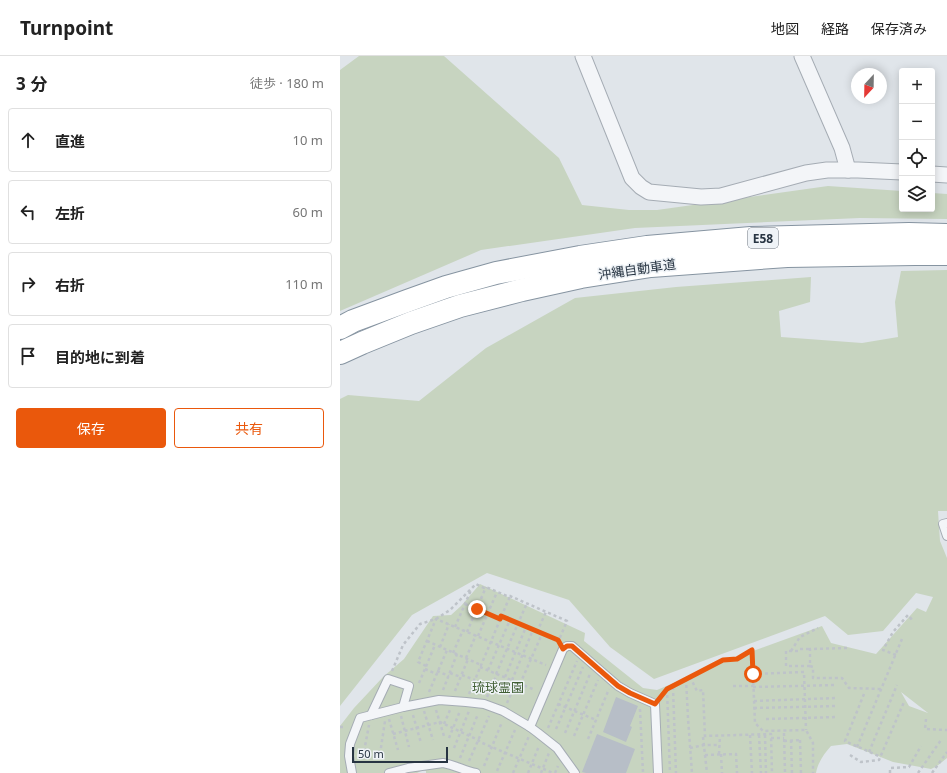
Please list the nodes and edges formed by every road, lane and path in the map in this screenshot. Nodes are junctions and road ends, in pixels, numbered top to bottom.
1 (583, 56) edge
2 (802, 56) edge
3 (848, 170) junction
4 (899, 172) edge
5 (935, 174) edge
6 (947, 175) edge
7 (947, 235) edge
8 (947, 254) edge
9 (580, 267) junction
10 (340, 328) edge
11 (340, 353) edge
12 (947, 523) edge
13 (947, 536) edge
14 (486, 587) junction
15 (472, 589) junction
16 (497, 592) junction
17 (510, 596) junction
18 (527, 603) junction
19 (465, 604) junction
20 (477, 609) junction
21 (546, 612) junction
22 (488, 614) junction
23 (501, 618) junction
24 (436, 619) junction
25 (510, 620) junction
26 (913, 621) dead end
27 (449, 624) junction
28 (455, 627) junction
29 (526, 627) junction
30 (818, 628) dead end
31 (463, 630) junction
32 (533, 630) junction
33 (467, 632) junction
34 (537, 632) junction
35 (542, 634) junction
36 (477, 636) junction
37 (902, 639) dead end
38 (558, 640) junction
39 (427, 641) junction
40 (491, 642) junction
41 (435, 645) junction
42 (440, 647) junction
43 (847, 648) dead end
44 (563, 649) junction
45 (810, 649) junction
46 (446, 650) junction
47 (791, 651) junction
48 (454, 653) junction
49 (457, 654) junction
50 (583, 656) junction
51 (896, 656) junction
52 (467, 659) junction
53 (594, 665) junction
54 (481, 666) junction
55 (810, 666) junction
56 (426, 667) junction
57 (555, 669) junction
58 (488, 670) junction
59 (602, 672) junction
60 (437, 673) junction
61 (449, 674) junction
62 (497, 674) junction
63 (753, 674) junction
64 (461, 676) junction
65 (505, 677) junction
66 (690, 677) junction
67 (388, 679) junction
68 (686, 679) junction
69 (475, 680) junction
70 (512, 680) junction
71 (612, 681) junction
72 (516, 682) junction
73 (520, 684) junction
74 (836, 685) dead end
75 (898, 685) dead end
76 (733, 686) dead end
77 (753, 686) junction
78 (804, 686) junction
79 (673, 687) dead end
80 (667, 689) junction
81 (881, 689) junction
82 (544, 694) junction
83 (864, 694) dead end
84 (837, 698) dead end
85 (436, 700) junction
86 (805, 700) junction
87 (754, 701) junction
88 (466, 702) junction
89 (904, 702) dead end
90 (423, 703) junction
91 (451, 704) junction
92 (484, 704) junction
93 (558, 704) junction
94 (655, 704) junction
95 (837, 706) dead end
96 (405, 707) junction
97 (805, 707) junction
98 (754, 708) junction
99 (461, 709) dead end
100 (640, 709) dead end
101 (387, 711) junction
102 (470, 711) dead end
103 (478, 714) dead end
104 (371, 715) junction
105 (489, 715) dead end
106 (503, 716) junction
107 (837, 717) dead end
108 (805, 718) junction
109 (766, 719) dead end
110 (926, 719) dead end
111 (596, 720) junction
112 (440, 722) junction
113 (444, 724) junction
114 (428, 725) junction
115 (516, 727) dead end
116 (417, 728) junction
117 (453, 728) junction
118 (547, 729) dead end
119 (556, 729) dead end
120 (806, 730) junction
121 (947, 730) edge
122 (405, 731) junction
123 (529, 731) junction
124 (461, 732) junction
125 (565, 733) dead end
126 (784, 733) dead end
127 (393, 734) junction
128 (765, 734) junction
129 (469, 735) junction
130 (750, 735) junction
131 (759, 735) junction
132 (444, 736) dead end
133 (574, 736) dead end
134 (720, 736) junction
135 (703, 737) dead end
136 (448, 738) dead end
137 (772, 738) junction
138 (588, 739) dead end
139 (784, 739) junction
140 (433, 740) dead end
141 (478, 740) junction
142 (791, 740) junction
143 (941, 740) dead end
144 (421, 743) dead end
145 (540, 744) dead end
146 (553, 745) junction
147 (704, 745) junction
148 (719, 745) junction
149 (921, 746) dead end
150 (410, 747) dead end
151 (492, 747) junction
152 (857, 747) junction
153 (454, 748) dead end
154 (690, 748) junction
155 (398, 750) dead end
156 (869, 752) junction
157 (947, 752) edge
158 (505, 753) junction
159 (380, 754) dead end
160 (720, 754) junction
161 (705, 755) junction
162 (850, 755) dead end
163 (881, 756) junction
164 (363, 757) dead end
165 (460, 758) dead end
166 (519, 759) junction
167 (468, 763) dead end
168 (532, 764) junction
169 (484, 766) dead end
170 (543, 769) junction
171 (497, 771) dead end
172 (352, 773) edge
173 (389, 773) edge
174 (476, 773) edge
175 (513, 773) edge
176 (528, 773) edge
177 (541, 773) edge
178 (553, 773) edge
179 (575, 773) edge
180 (643, 773) edge
181 (658, 773) edge
182 (670, 773) edge
183 (676, 773) edge
184 (692, 773) edge
185 (707, 773) edge
186 (722, 773) edge
187 (737, 773) edge
188 (752, 773) edge
189 (761, 773) edge
190 (766, 773) edge
191 (772, 773) edge
192 (785, 773) edge
193 (792, 773) edge
194 (801, 773) edge
195 (813, 773) edge
196 (890, 773) edge
197 (918, 773) edge
198 (932, 773) edge

1 - 3 street
2 - 3 street
3 - 4 street
5 - 6 street
7 - 9 highway, 沖縄自動車道 / E58
8 - 9 highway, 沖縄自動車道 / E58
9 - 10 highway, 沖縄自動車道 / E58
9 - 11 highway, 沖縄自動車道 / E58
12 - 13 lane
14 - 15 path
14 - 16 path
14 - 20 path
15 - 19 path
15 - 24 path
16 - 17 path
16 - 22 path
17 - 18 path
17 - 23 path
18 - 21 path
18 - 62 path
19 - 20 path
19 - 28 path
20 - 22 path
20 - 33 path
21 - 34 path
21 - 38 path
22 - 23 path
22 - 36 path
23 - 25 path
23 - 40 path
24 - 27 path
24 - 39 path
24 - 67 path
25 - 29 path
25 - 58 path
26 - 51 path
27 - 28 path
27 - 42 path
28 - 31 path
29 - 32 path
29 - 65 path
30 - 47 path
31 - 33 path
31 - 48 path
32 - 34 path
32 - 70 path
33 - 36 path
34 - 35 path
35 - 38 path
35 - 73 path
36 - 40 path
36 - 52 path
37 - 51 path
38 - 44 path
39 - 41 path
39 - 56 path
40 - 54 path
40 - 57 path
41 - 42 path
41 - 56 path
42 - 46 path
43 - 45 path
44 - 50 lane
44 - 57 lane
45 - 47 path
45 - 55 path
46 - 48 path
46 - 60 path
47 - 55 path
48 - 49 path
49 - 52 path
49 - 61 path
50 - 53 lane
50 - 93 path
50 - 119 path
51 - 81 path
52 - 54 path
52 - 64 path
53 - 59 lane
53 - 125 path
54 - 58 path
54 - 69 path
55 - 81 path
56 - 60 path
56 - 96 path
57 - 82 lane
58 - 62 path
59 - 71 lane
59 - 133 path
60 - 61 path
60 - 90 path
61 - 64 path
61 - 85 path
62 - 65 path
62 - 92 path
63 - 66 path
63 - 77 path
63 - 78 path
64 - 69 path
64 - 91 path
65 - 70 path
66 - 68 path
66 - 134 path
67 - 96 lane
67 - 104 lane
68 - 80 path
68 - 154 path
69 - 88 path
70 - 72 path
71 - 94 lane
71 - 111 path
72 - 73 path
72 - 106 path
73 - 82 path
74 - 78 path
75 - 156 path
76 - 77 path
77 - 78 path
77 - 87 path
78 - 86 path
79 - 183 path
80 - 94 path
80 - 182 path
81 - 152 path
82 - 123 lane
83 - 152 path
84 - 86 path
85 - 90 lane
85 - 91 lane
85 - 112 path
86 - 87 path
86 - 97 path
87 - 98 path
88 - 91 lane
88 - 92 lane
89 - 163 path
90 - 96 lane
90 - 114 path
91 - 113 path
92 - 106 lane
93 - 111 path
93 - 118 path
94 - 181 lane
95 - 97 path
96 - 101 lane
96 - 116 path
96 - 122 path
97 - 98 path
97 - 108 path
98 - 120 path
99 - 117 path
100 - 180 path
101 - 104 lane
101 - 127 path
101 - 159 path
102 - 124 path
103 - 129 path
104 - 164 path
104 - 172 lane
105 - 141 path
106 - 123 lane
106 - 151 path
107 - 108 path
108 - 109 path
108 - 120 path
110 - 121 path
111 - 138 path
112 - 113 path
112 - 114 path
112 - 132 path
113 - 117 path
114 - 116 path
114 - 140 path
115 - 158 path
116 - 122 path
116 - 144 path
117 - 124 path
117 - 136 path
120 - 195 path
122 - 127 path
122 - 150 path
123 - 146 lane
123 - 166 path
124 - 129 path
124 - 153 path
126 - 139 path
127 - 155 path
128 - 131 path
128 - 137 path
128 - 190 path
129 - 141 path
129 - 165 path
130 - 131 path
130 - 134 path
130 - 188 path
131 - 189 path
134 - 148 path
135 - 147 path
137 - 139 path
137 - 191 path
139 - 142 path
139 - 192 path
141 - 151 path
141 - 167 path
142 - 193 path
142 - 194 path
143 - 197 path
145 - 168 path
146 - 170 path
146 - 179 lane
147 - 148 path
147 - 154 path
147 - 161 path
148 - 160 path
149 - 196 path
151 - 158 path
151 - 169 path
152 - 156 path
154 - 184 path
156 - 163 path
157 - 198 path
158 - 166 path
158 - 171 path
160 - 161 path
160 - 186 path
160 - 187 path
161 - 185 path
162 - 163 path
166 - 168 path
166 - 175 path
168 - 170 path
168 - 176 path
170 - 177 path
170 - 178 path
173 - 174 lane

